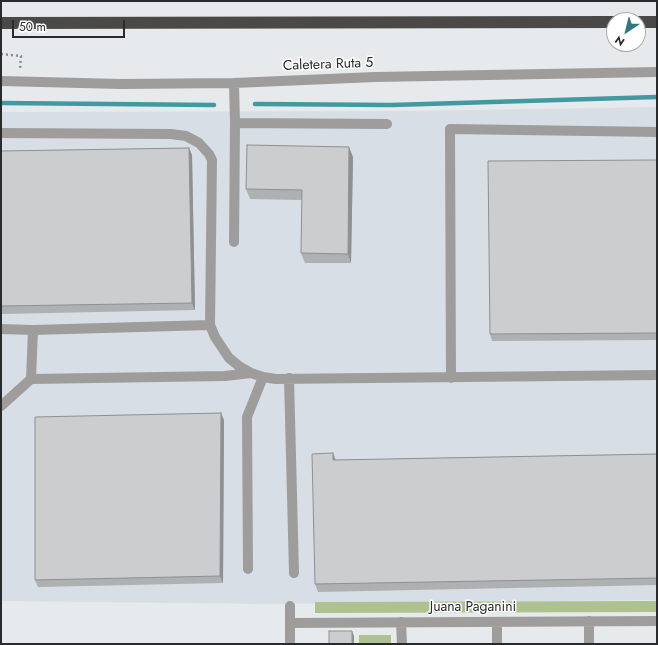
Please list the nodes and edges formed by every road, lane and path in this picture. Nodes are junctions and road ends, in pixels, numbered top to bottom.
1 (606, 22) edge
2 (646, 22) edge
3 (657, 22) edge
4 (1, 23) edge
5 (657, 72) edge
6 (1, 81) edge
7 (234, 83) junction
8 (235, 123) junction
9 (387, 124) dead end
10 (657, 132) edge
11 (1, 133) edge
12 (234, 242) dead end
13 (210, 325) junction
14 (1, 329) edge
15 (33, 330) junction
16 (251, 373) junction
17 (657, 375) edge
18 (263, 377) junction
19 (289, 378) junction
20 (451, 378) junction
21 (31, 379) junction
22 (1, 406) edge
23 (248, 569) dead end
24 (294, 573) dead end
25 (290, 606) dead end
26 (589, 621) junction
27 (657, 621) edge
28 (401, 622) junction
29 (497, 622) junction
30 (290, 623) junction
31 (290, 644) edge
32 (402, 644) edge
33 (497, 644) edge
34 (589, 644) edge

1 - 4 highway
2 - 3 highway
5 - 7 street, Caletera Ruta 5
6 - 7 street, Caletera Ruta 5
7 - 8 street
8 - 9 street
8 - 12 street
10 - 20 street
11 - 13 street
13 - 15 street
13 - 16 street
14 - 15 street
15 - 21 street
16 - 18 street
16 - 21 street
17 - 20 street
18 - 19 street
18 - 23 street
19 - 20 street
19 - 24 street
21 - 22 street
25 - 30 street
26 - 27 street, Juana Paganini
26 - 29 street, Juana Paganini
26 - 34 street
28 - 29 street, Juana Paganini
28 - 30 street, Juana Paganini
28 - 32 street
29 - 33 street
30 - 31 street

